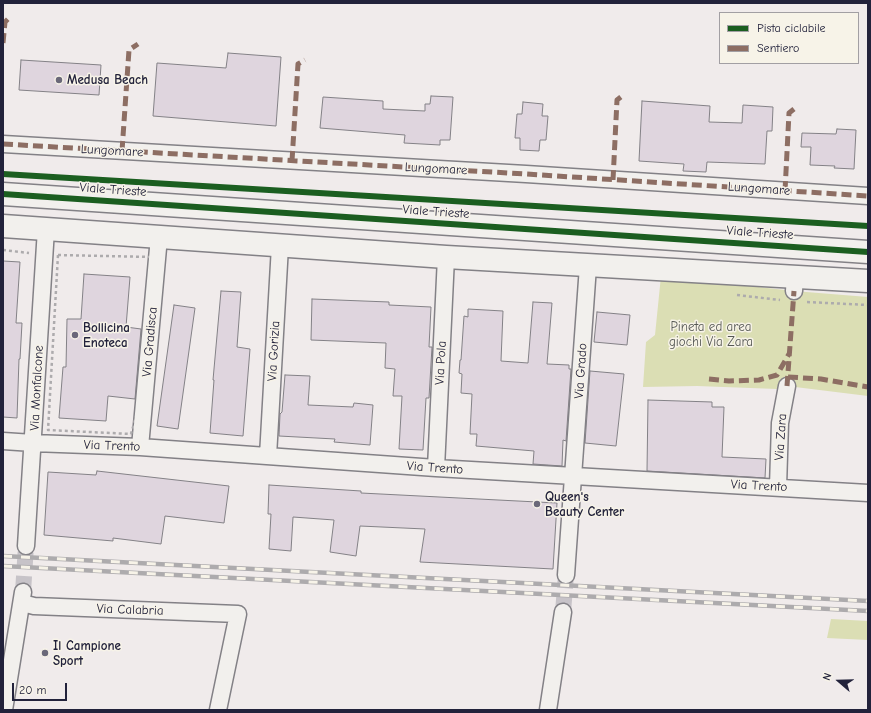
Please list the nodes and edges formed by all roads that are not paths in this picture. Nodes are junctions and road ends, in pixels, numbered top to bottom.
1 (3, 144) edge
2 (3, 194) edge
3 (868, 196) edge
4 (3, 226) edge
5 (46, 229) junction
6 (159, 237) junction
7 (280, 246) junction
8 (868, 252) edge
9 (446, 257) junction
10 (588, 266) junction
11 (868, 280) edge
12 (787, 386) dead end
13 (3, 441) edge
14 (33, 443) junction
15 (140, 447) junction
16 (268, 456) junction
17 (436, 468) junction
18 (573, 475) junction
19 (778, 488) junction
20 (868, 493) edge
21 (26, 546) tunnel mouth
22 (566, 575) tunnel mouth
23 (563, 612) tunnel mouth
24 (4, 710) edge
25 (218, 710) edge
26 (548, 710) edge

1 - 3 street, Lungomare
2 - 8 street, Viale Trieste
4 - 5 street
5 - 6 street
5 - 14 street, Via Monfalcone
6 - 7 street
6 - 15 street, Via Gradisca
7 - 9 street
7 - 16 street, Via Gorizia
9 - 10 street
9 - 17 street, Via Pola
10 - 11 street
10 - 18 street, Via Grado
12 - 19 street, Via Zara
13 - 14 street, Via Trento
14 - 15 street, Via Trento
14 - 21 street, Via Monfalcone
15 - 16 street, Via Trento
16 - 17 street, Via Trento
17 - 18 street, Via Trento
18 - 19 street, Via Trento
18 - 22 street, Via Grado
19 - 20 street, Via Trento
23 - 26 street
24 - 25 street, Via Calabria

